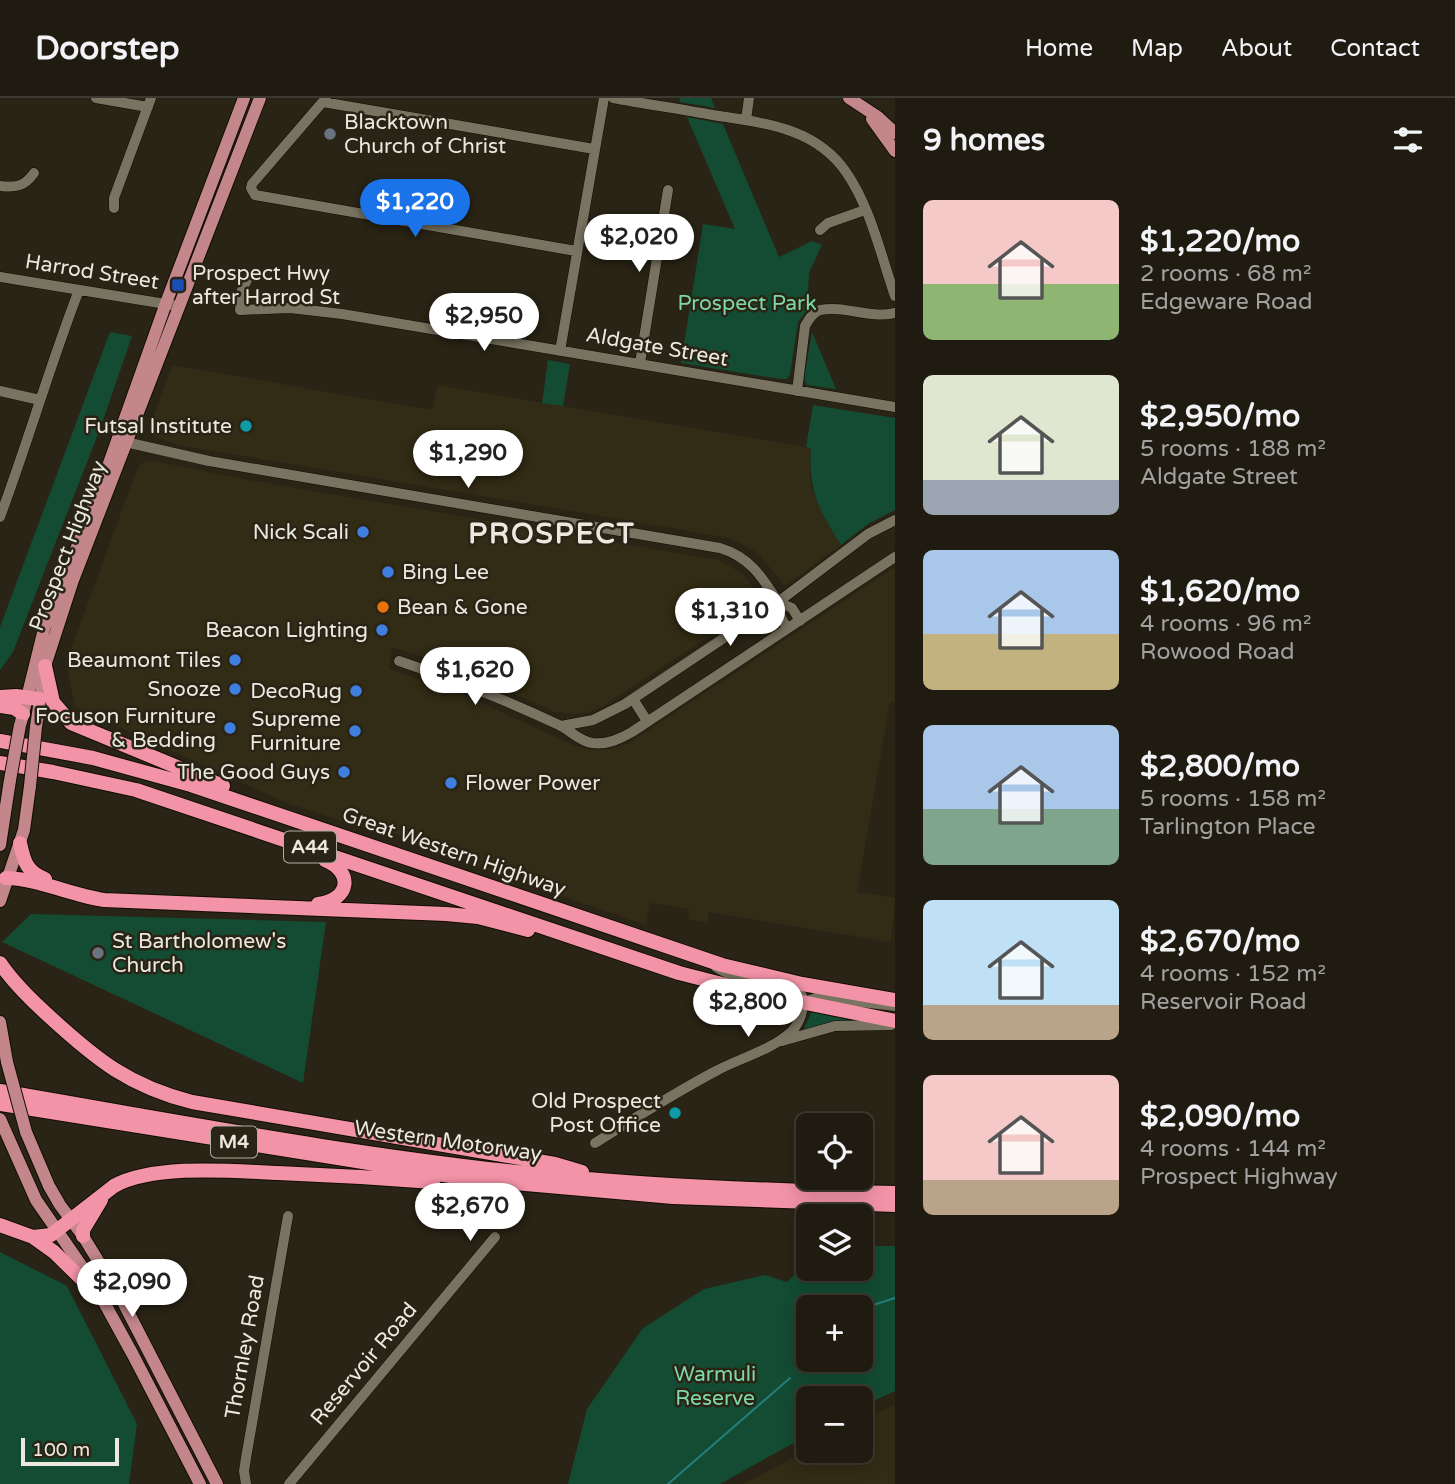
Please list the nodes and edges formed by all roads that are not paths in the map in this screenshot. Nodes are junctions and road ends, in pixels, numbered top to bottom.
1 (96, 98) edge
2 (244, 98) edge
3 (260, 98) edge
4 (604, 98) edge
5 (613, 98) edge
6 (749, 98) edge
7 (849, 98) edge
8 (324, 100) edge
9 (150, 102) edge
10 (869, 112) junction
11 (746, 120) junction
12 (895, 133) edge
13 (594, 149) junction
14 (895, 151) edge
15 (34, 173) dead end
16 (0, 186) edge
17 (668, 190) dead end
18 (114, 208) dead end
19 (865, 210) junction
20 (820, 230) dead end
21 (576, 251) junction
22 (249, 276) dead end
23 (0, 277) edge
24 (79, 289) junction
25 (895, 296) edge
26 (172, 305) junction
27 (895, 313) edge
28 (560, 351) junction
29 (640, 363) junction
30 (0, 391) edge
31 (797, 391) junction
32 (40, 400) junction
33 (895, 407) edge
34 (122, 441) junction
35 (0, 517) edge
36 (895, 520) edge
37 (895, 557) edge
38 (778, 602) junction
39 (800, 621) junction
40 (787, 629) junction
41 (399, 661) dead end
42 (45, 666) junction
43 (0, 697) edge
44 (33, 698) junction
45 (633, 699) junction
46 (0, 706) edge
47 (22, 720) junction
48 (647, 721) junction
49 (561, 726) junction
50 (0, 741) edge
51 (0, 763) edge
52 (257, 830) junction
53 (331, 832) junction
54 (20, 843) junction
55 (0, 845) edge
56 (374, 848) junction
57 (373, 869) junction
58 (6, 878) junction
59 (0, 901) edge
60 (615, 951) junction
61 (704, 960) junction
62 (0, 963) edge
63 (0, 982) edge
64 (19, 988) junction
65 (895, 1000) edge
66 (803, 1002) junction
67 (895, 1006) edge
68 (0, 1022) edge
69 (895, 1023) edge
70 (775, 1043) junction
71 (0, 1091) edge
72 (0, 1104) edge
73 (1, 1121) edge
74 (595, 1143) dead end
75 (469, 1179) junction
76 (619, 1182) junction
77 (105, 1193) junction
78 (895, 1193) edge
79 (895, 1205) edge
80 (288, 1216) dead end
81 (71, 1219) junction
82 (0, 1225) edge
83 (57, 1232) junction
84 (83, 1236) junction
85 (33, 1237) junction
86 (495, 1237) dead end
87 (102, 1299) junction
88 (200, 1484) edge
89 (217, 1484) edge
90 (246, 1484) edge
91 (289, 1484) edge

1 - 9 street
2 - 26 main road, Prospect Highway
3 - 26 main road, Prospect Highway
4 - 13 street
5 - 11 street
6 - 11 street
7 - 10 main road
8 - 13 street
8 - 21 street
9 - 18 street
10 - 12 main road
10 - 14 main road
11 - 19 street
13 - 21 street
15 - 16 street
17 - 29 street
19 - 20 street
19 - 25 street
21 - 28 street
22 - 28 street, Aldgate Street
23 - 24 street, Harrod Street
24 - 26 street, Harrod Street
24 - 32 street
26 - 34 main road, Prospect Highway
27 - 31 street
28 - 29 street, Aldgate Street
29 - 31 street, Aldgate Street
30 - 32 street
31 - 33 street, Aldgate Street
32 - 35 street
34 - 38 street
34 - 42 main road, Prospect Highway
34 - 44 main road, Prospect Highway
36 - 38 street
37 - 39 street
38 - 39 street
38 - 40 street
38 - 45 street
39 - 40 street
40 - 48 street
41 - 49 street
42 - 44 main road, Prospect Highway
42 - 53 highway
43 - 44 highway
44 - 47 main road, Prospect Highway
44 - 54 main road, Prospect Highway, bridge
45 - 48 street
45 - 49 street
46 - 47 highway
47 - 55 main road, Prospect Highway, bridge
48 - 49 street
50 - 53 highway, Great Western Highway / A44
51 - 52 highway, Great Western Highway / A44
52 - 54 highway
52 - 57 highway, Great Western Highway / A44
53 - 56 highway, Great Western Highway / A44
54 - 58 main road, Prospect Highway
56 - 57 highway
56 - 61 highway, Great Western Highway / A44
57 - 60 highway, Great Western Highway / A44
58 - 59 main road, Prospect Highway
58 - 60 highway
60 - 66 highway, Great Western Highway / A44
61 - 65 highway, Great Western Highway / A44
61 - 66 street
62 - 64 highway
63 - 64 highway
64 - 76 highway
66 - 67 street
66 - 69 highway, Great Western Highway / A44
66 - 70 street
68 - 81 main road, bridge
69 - 70 street
70 - 74 street
71 - 76 highway, Western Motorway / M4
72 - 75 highway, Western Motorway / M4
73 - 83 main road
75 - 77 highway
75 - 79 highway, Western Motorway / M4
76 - 78 highway, Western Motorway / M4
77 - 81 highway
77 - 84 highway
80 - 90 street, Thornley Road
81 - 83 highway
81 - 84 main road
82 - 85 highway
83 - 85 highway
83 - 87 main road
84 - 89 main road
85 - 87 highway
86 - 91 street, Reservoir Road
87 - 88 main road

